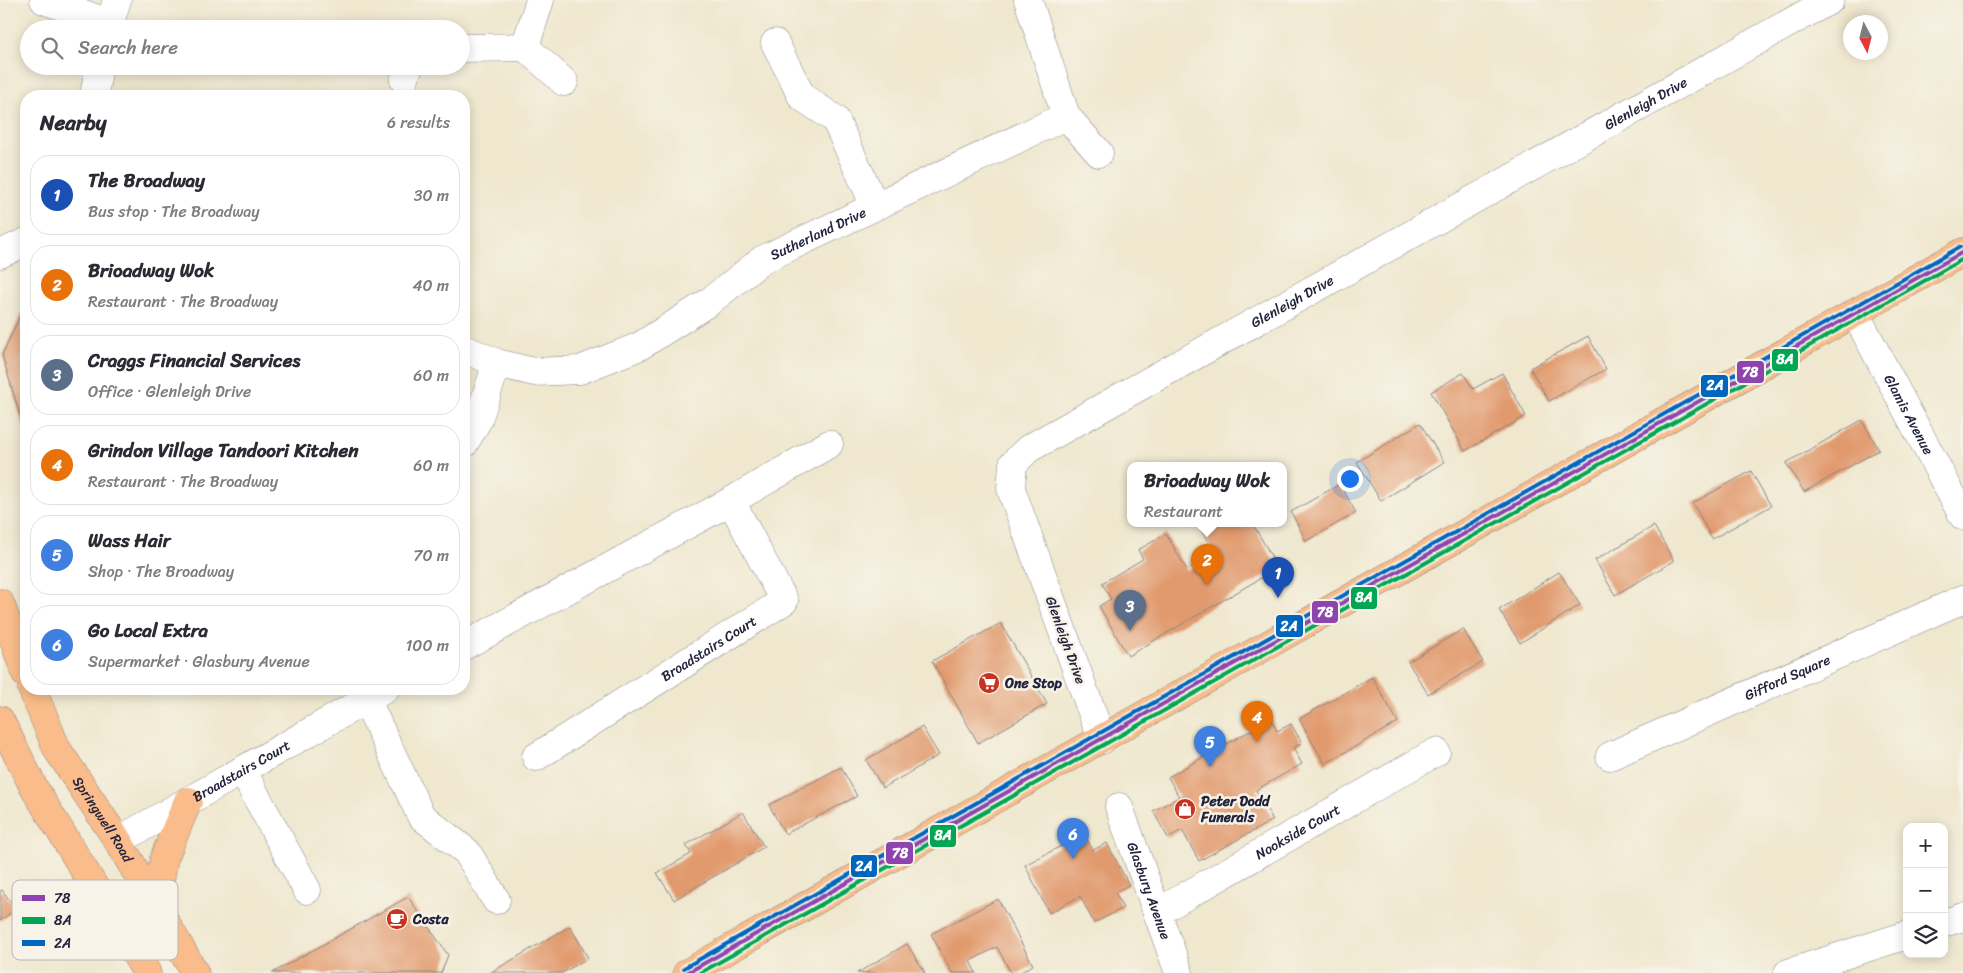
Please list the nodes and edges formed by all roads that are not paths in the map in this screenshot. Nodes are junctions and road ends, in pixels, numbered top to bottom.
1 (44, 0) edge
2 (540, 0) edge
3 (1028, 0) edge
4 (1830, 0) edge
5 (111, 17) edge
6 (775, 43) dead end
7 (525, 47) junction
8 (470, 48) edge
9 (98, 75) edge
10 (564, 82) dead end
11 (95, 90) edge
12 (1066, 116) junction
13 (1099, 154) dead end
14 (875, 206) junction
15 (20, 245) edge
16 (1963, 252) edge
17 (0, 254) edge
18 (1855, 313) junction
19 (470, 351) edge
20 (498, 363) junction
21 (470, 434) edge
22 (830, 444) dead end
23 (731, 501) junction
24 (1963, 516) edge
25 (1963, 599) edge
26 (0, 603) edge
27 (470, 643) edge
28 (20, 658) edge
29 (35, 695) edge
30 (374, 695) edge
31 (376, 695) edge
32 (0, 720) edge
33 (1102, 740) junction
34 (1436, 752) dead end
35 (1610, 756) dead end
36 (536, 757) dead end
37 (242, 770) junction
38 (188, 801) junction
39 (1119, 807) dead end
40 (118, 841) junction
41 (90, 880) edge
42 (142, 880) edge
43 (160, 880) edge
44 (307, 890) dead end
45 (496, 900) dead end
46 (1158, 912) junction
47 (1963, 917) edge
48 (1948, 922) edge
49 (1903, 937) edge
50 (178, 943) edge
51 (138, 960) edge
52 (1821, 968) edge
53 (146, 973) edge
54 (195, 973) edge
55 (687, 973) edge
56 (1179, 973) edge
57 (1788, 973) edge

1 - 5 street
2 - 7 street
3 - 12 street
4 - 33 street, Glenleigh Drive
6 - 14 street
7 - 8 street
7 - 10 street
9 - 11 street
12 - 13 street
12 - 14 street, Sutherland Drive
14 - 20 street, Sutherland Drive
15 - 17 street
16 - 18 main road
18 - 24 street, Glamis Avenue
18 - 33 main road
19 - 20 street, Sutherland Drive
20 - 21 street
22 - 23 street
23 - 27 street
23 - 36 street, Broadstairs Court
25 - 35 street, Gifford Square
26 - 28 main road
29 - 40 main road, Springwell Road
30 - 37 street, Broadstairs Court
31 - 45 street, Broadstairs Court
32 - 41 main road
33 - 55 main road
34 - 46 street, Nookside Court
37 - 38 street, Broadstairs Court
37 - 44 street
38 - 40 street, Broadstairs Court
38 - 43 main road
39 - 46 street, Glasbury Avenue
40 - 42 main road, Springwell Road
46 - 56 street, Glasbury Avenue
47 - 48 street
49 - 52 street
50 - 54 main road, Springwell Road
51 - 53 main road
52 - 57 street

